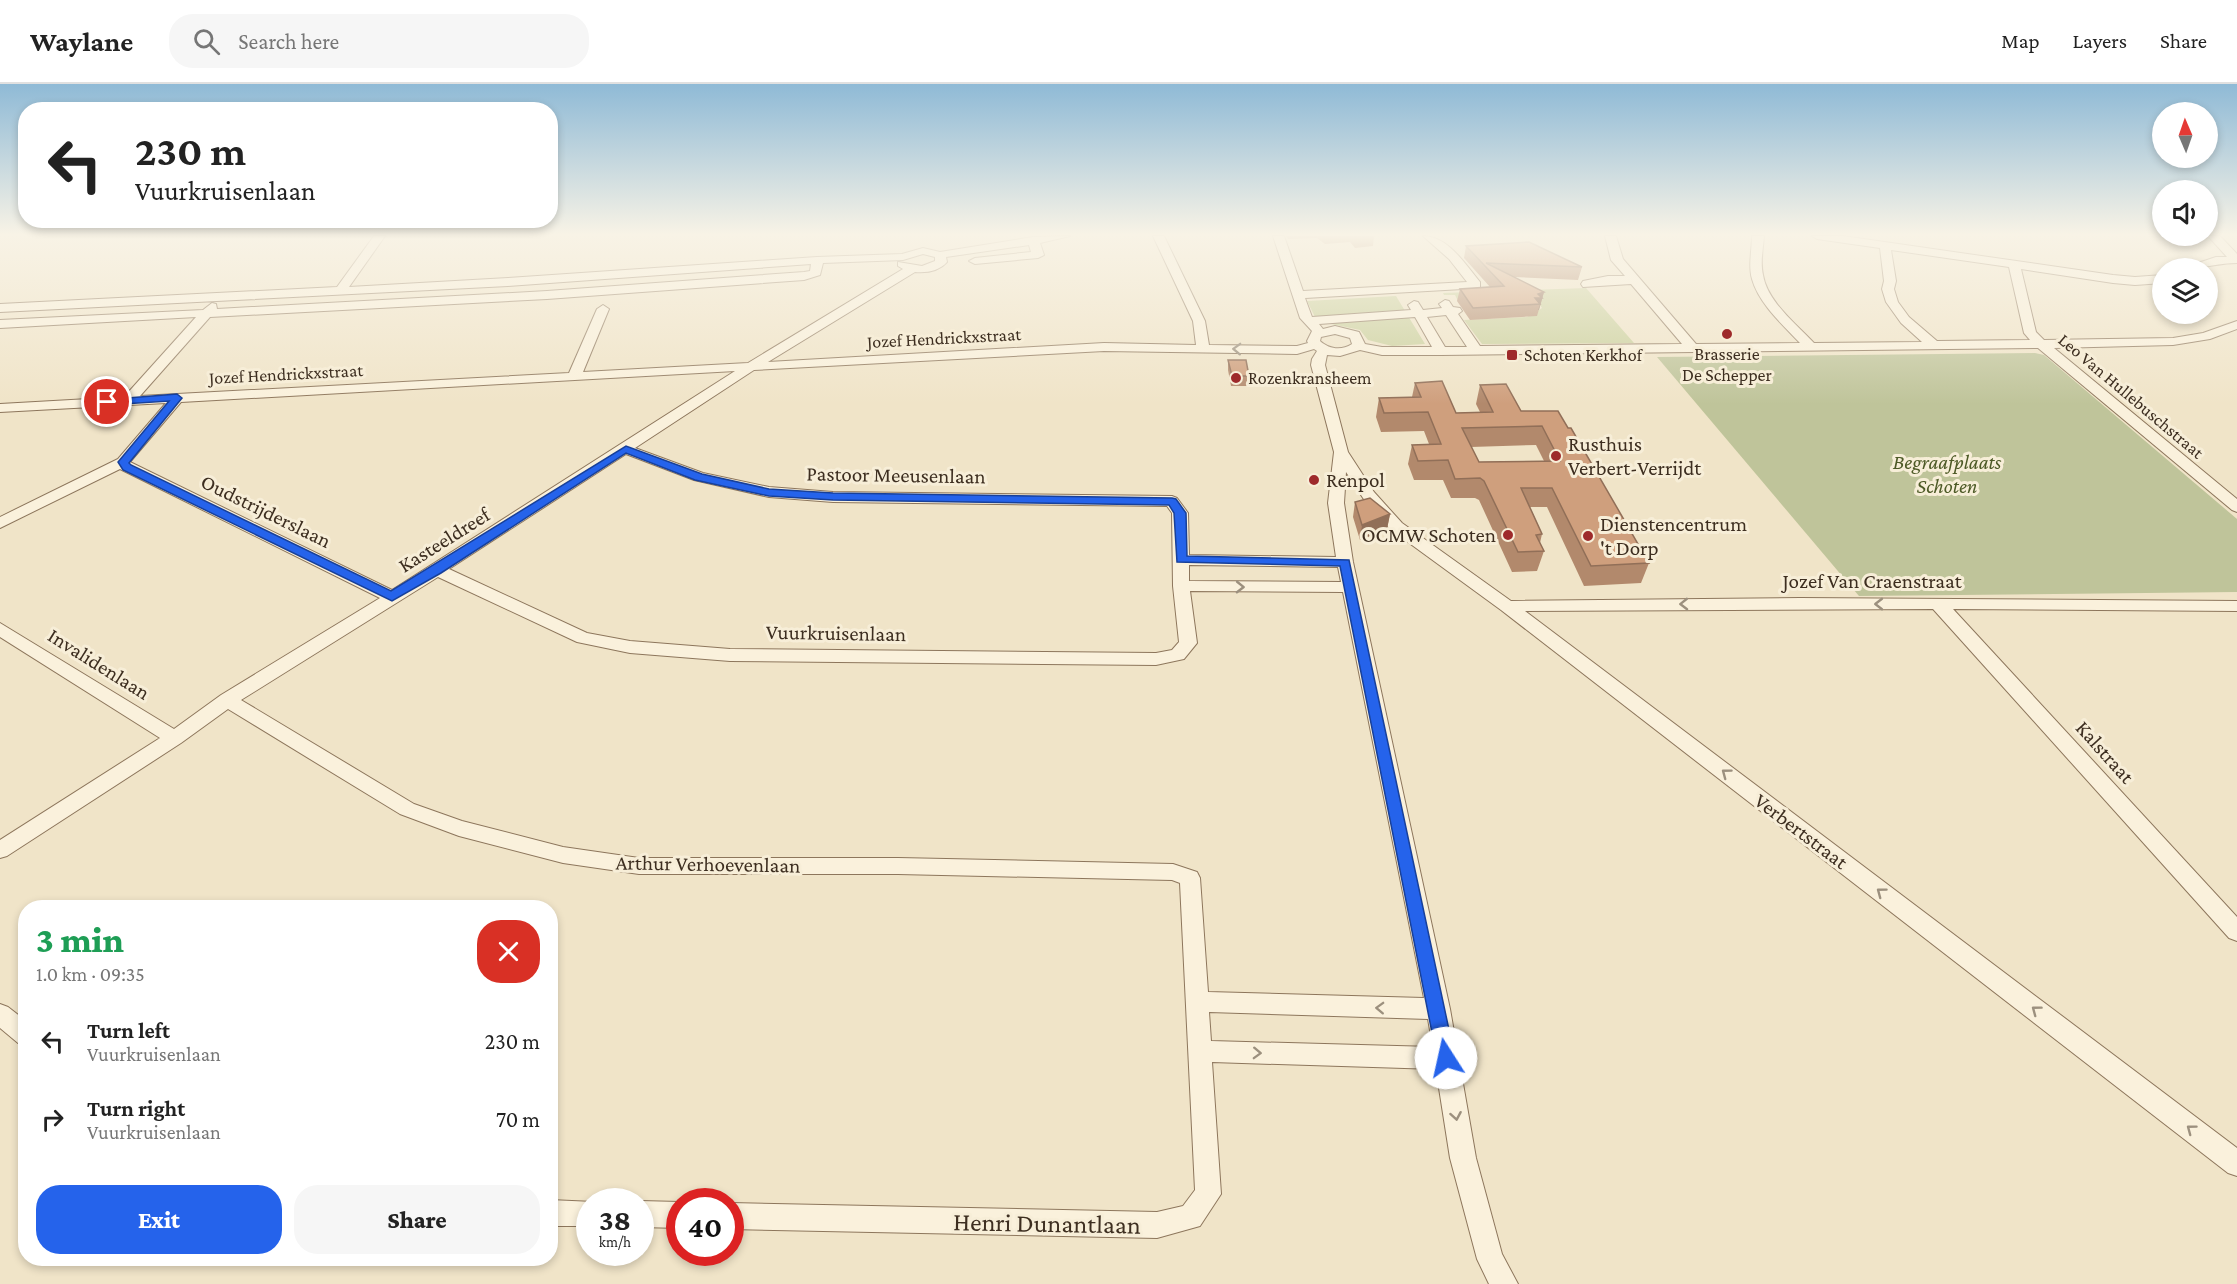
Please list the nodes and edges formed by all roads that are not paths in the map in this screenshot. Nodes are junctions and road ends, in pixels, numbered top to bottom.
1 (320, 292) edge
2 (588, 292) edge
3 (863, 292) edge
4 (1185, 292) edge
5 (1296, 292) edge
6 (1344, 292) edge
7 (1407, 292) edge
8 (1437, 292) edge
9 (1643, 292) edge
10 (1765, 292) edge
11 (1889, 292) edge
12 (2020, 292) edge
13 (1297, 296) junction
14 (221, 297) junction
15 (0, 308) edge
16 (603, 309) dead end
17 (1453, 311) junction
18 (208, 313) junction
19 (1419, 314) junction
20 (1309, 321) junction
21 (0, 324) edge
22 (2237, 325) edge
23 (1321, 332) junction
24 (1358, 346) junction
25 (2043, 346) junction
26 (1320, 347) junction
27 (1936, 347) junction
28 (1203, 348) junction
29 (1812, 348) junction
30 (1693, 349) junction
31 (1476, 350) junction
32 (1441, 351) junction
33 (752, 366) junction
34 (574, 377) junction
35 (177, 398) junction
36 (128, 401) junction
37 (0, 408) edge
38 (626, 449) junction
39 (1341, 452) junction
40 (123, 462) junction
41 (1368, 495) junction
42 (1172, 501) joint
43 (1336, 503) junction
44 (2237, 507) edge
45 (0, 524) edge
46 (1182, 560) junction
47 (1345, 562) junction
48 (437, 570) junction
49 (1181, 586) junction
50 (1350, 588) junction
51 (392, 597) junction
52 (1938, 604) junction
53 (1507, 606) junction
54 (2237, 606) edge
55 (0, 628) edge
56 (227, 700) junction
57 (174, 738) junction
58 (0, 850) edge
59 (1190, 878) joint
60 (2237, 932) edge
61 (1197, 1002) junction
62 (1438, 1009) junction
63 (0, 1014) edge
64 (18, 1029) edge
65 (1199, 1051) junction
66 (1446, 1058) junction
67 (2237, 1164) edge
68 (558, 1213) edge
69 (576, 1213) edge
70 (744, 1216) edge
71 (1504, 1284) edge

1 - 14 street
2 - 18 street
3 - 33 street, Kasteeldreef
4 - 28 street
5 - 13 street
6 - 13 street
7 - 19 street
8 - 17 street
9 - 30 street
10 - 29 street
11 - 27 street
12 - 25 street, Leo Van Hullebuschstraat
13 - 20 street
14 - 15 street
14 - 18 street
16 - 34 street
17 - 19 street
17 - 31 street
18 - 21 street
18 - 36 street
19 - 20 street
19 - 32 street
20 - 23 street
22 - 25 street
23 - 24 street
23 - 26 street, Verbertstraat
24 - 26 street
24 - 32 street
25 - 27 street
25 - 44 street, Leo Van Hullebuschstraat
26 -> 28 street, Jozef Hendrickxstraat
26 - 39 street, Verbertstraat
27 - 29 street
28 - 33 street, Jozef Hendrickxstraat
29 - 30 street
30 - 31 street
31 - 32 street
33 - 34 street, Jozef Hendrickxstraat
33 - 38 street, Kasteeldreef
34 - 35 street, Jozef Hendrickxstraat
35 - 36 street, Jozef Hendrickxstraat
35 - 40 street
36 - 37 street, Jozef Hendrickxstraat
38 - 42 street, Pastoor Meeusenlaan
38 - 48 street, Kasteeldreef
39 - 41 street, Verbertstraat
39 - 43 street, Verbertstraat
40 - 45 street
40 - 51 street, Oudstrijderslaan
41 - 43 street
41 - 53 street, Verbertstraat
42 - 46 street, Vuurkruisenlaan
43 - 47 street, Verbertstraat
46 - 47 street
46 - 49 street, Vuurkruisenlaan
47 - 50 street, Verbertstraat
48 - 49 street, Vuurkruisenlaan
48 - 51 street, Kasteeldreef
49 -> 50 street
50 - 62 street, Verbertstraat
51 - 56 street, Kasteeldreef
52 -> 53 street, Jozef Van Craenstraat
52 - 54 street, Jozef Van Craenstraat
52 - 60 street, Kalstraat
67 -> 53 street, Verbertstraat
55 - 57 street, Invalidenlaan
56 - 57 street, Kasteeldreef
56 - 59 street, Arthur Verhoevenlaan
57 - 58 street, Kasteeldreef
59 - 61 street, Henri Dunantlaan
62 -> 61 street
61 - 65 street, Henri Dunantlaan
62 - 66 street, Verbertstraat
63 - 64 street
65 -> 66 street
65 - 70 street, Henri Dunantlaan
66 -> 71 street, Verbertstraat
68 - 69 street

